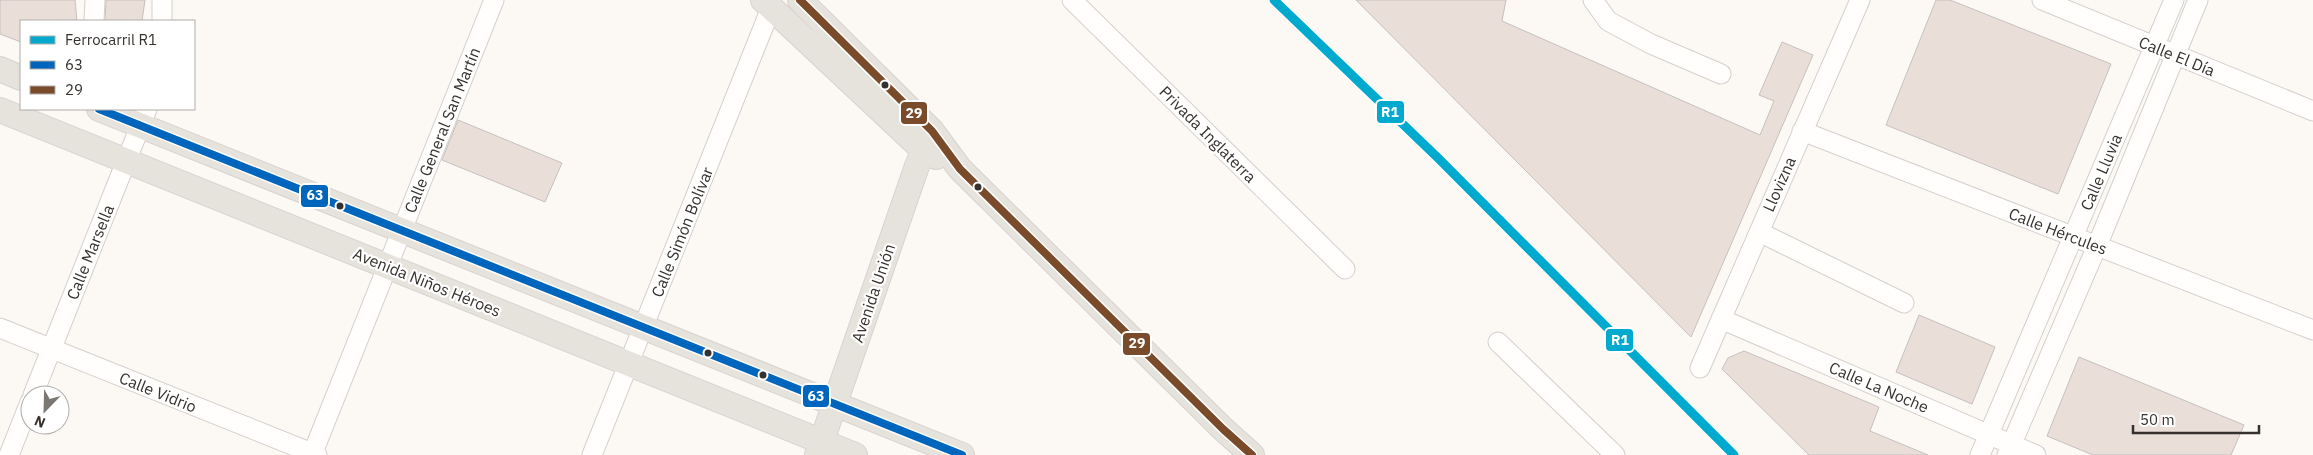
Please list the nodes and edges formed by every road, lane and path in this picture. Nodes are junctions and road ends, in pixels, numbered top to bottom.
1 (95, 0) edge
2 (162, 0) edge
3 (494, 0) edge
4 (800, 0) edge
5 (821, 0) edge
6 (1072, 0) edge
7 (1592, 0) edge
8 (1860, 0) edge
9 (2042, 0) edge
10 (2174, 0) edge
11 (2198, 0) edge
12 (767, 4) edge
13 (94, 20) edge
14 (162, 20) edge
15 (828, 28) junction
16 (2155, 47) junction
17 (2176, 56) junction
18 (0, 69) edge
19 (1721, 74) dead end
20 (20, 78) edge
21 (0, 110) edge
22 (105, 110) edge
23 (2313, 110) edge
24 (144, 117) edge
25 (1802, 131) junction
26 (928, 141) junction
27 (127, 161) junction
28 (402, 230) junction
29 (1758, 232) junction
30 (2073, 237) junction
31 (2097, 246) junction
32 (388, 266) junction
33 (1345, 269) dead end
34 (1904, 303) dead end
35 (1721, 319) junction
36 (644, 326) junction
37 (0, 328) edge
38 (2313, 330) edge
39 (1498, 342) dead end
40 (51, 349) junction
41 (629, 364) junction
42 (1700, 368) dead end
43 (37, 385) edge
44 (835, 403) junction
45 (20, 427) edge
46 (1223, 429) junction
47 (1989, 435) junction
48 (819, 448) edge
49 (2009, 450) edge
50 (9, 455) edge
51 (314, 455) edge
52 (592, 455) edge
53 (855, 455) edge
54 (962, 455) edge
55 (1245, 455) edge
56 (1252, 455) edge
57 (1615, 455) edge
58 (1980, 455) edge
59 (2036, 455) edge

1 - 13 street
2 - 14 street
3 - 28 street, Calle General San Martín
4 - 15 main road
5 - 15 main road
6 - 33 street, Privada Inglaterra
7 - 19 street
8 - 25 street, Llovizna
9 - 16 street, Calle El Día
10 - 16 street, Calle Lluvia
11 - 17 street, Calle Lluvia
12 - 26 main road
12 - 36 street, Calle Simón Bolívar
15 - 26 main road
16 - 17 street, Calle El Día
16 - 30 street, Calle Lluvia
17 - 23 street, Calle El Día
17 - 31 street, Calle Lluvia
18 - 20 main road
21 - 27 main road, Avenida Niños Héroes
22 - 24 main road
24 - 27 street, Calle Marsella
24 - 28 main road
25 - 29 street, Llovizna
25 - 30 street, Calle Hércules
26 - 44 main road, Avenida Unión
26 - 46 main road
27 - 32 main road, Avenida Niños Héroes
27 - 40 street, Calle Marsella
28 - 32 street, Calle General San Martín
28 - 36 main road
29 - 34 street
29 - 35 street, Llovizna
30 - 31 street, Calle Hércules
30 - 47 street, Calle Lluvia
31 - 38 street, Calle Hércules
31 - 49 street, Calle Lluvia
32 - 41 main road, Avenida Niños Héroes
32 - 51 street, Calle General San Martín
35 - 42 street, Llovizna
35 - 47 street, Calle La Noche
36 - 41 street, Calle Simón Bolívar
36 - 44 main road
37 - 40 street, Calle Vidrio
39 - 57 street
40 - 43 street, Calle Marsella
40 - 51 street, Calle Vidrio
41 - 48 main road, Avenida Niños Héroes
41 - 52 street, Calle Simón Bolívar
44 - 48 main road, Avenida Unión
44 - 54 main road
45 - 50 street
46 - 55 main road
46 - 56 main road
47 - 49 street, Calle La Noche
47 - 58 street, Calle Lluvia
48 - 53 main road, Avenida Niños Héroes
49 - 59 street, Calle La Noche

